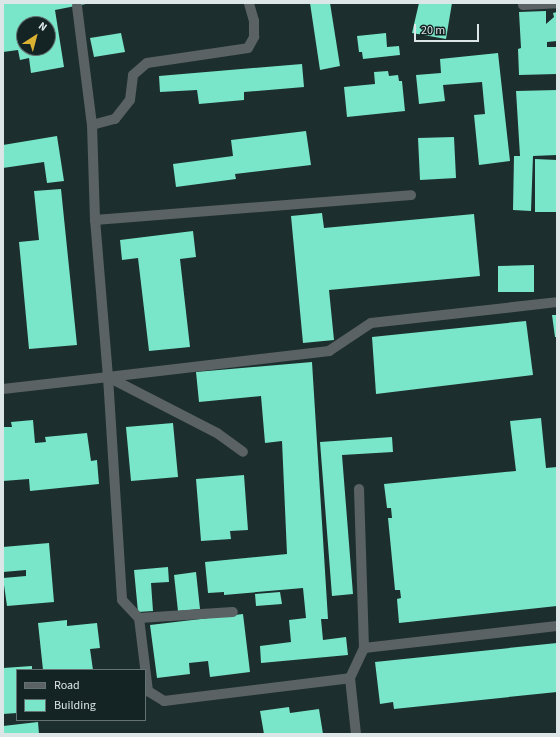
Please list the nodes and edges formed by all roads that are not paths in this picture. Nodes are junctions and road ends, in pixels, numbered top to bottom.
1 (249, 3) edge
2 (557, 3) edge
3 (523, 5) dead end
4 (77, 6) dead end
5 (92, 126) junction
6 (411, 195) dead end
7 (95, 220) junction
8 (557, 302) edge
9 (108, 377) junction
10 (3, 389) edge
11 (243, 452) dead end
12 (359, 489) dead end
13 (233, 612) dead end
14 (139, 618) junction
15 (557, 626) edge
16 (364, 648) junction
17 (145, 669) edge
18 (146, 675) edge
19 (350, 678) junction
20 (356, 734) edge

1 - 5 street
2 - 3 street
4 - 5 street
5 - 7 street
6 - 7 street
7 - 9 street
8 - 9 street
9 - 10 street
9 - 11 street
9 - 14 street
12 - 16 street
13 - 14 street
14 - 17 street
15 - 16 street
16 - 19 street
18 - 19 street
19 - 20 street

